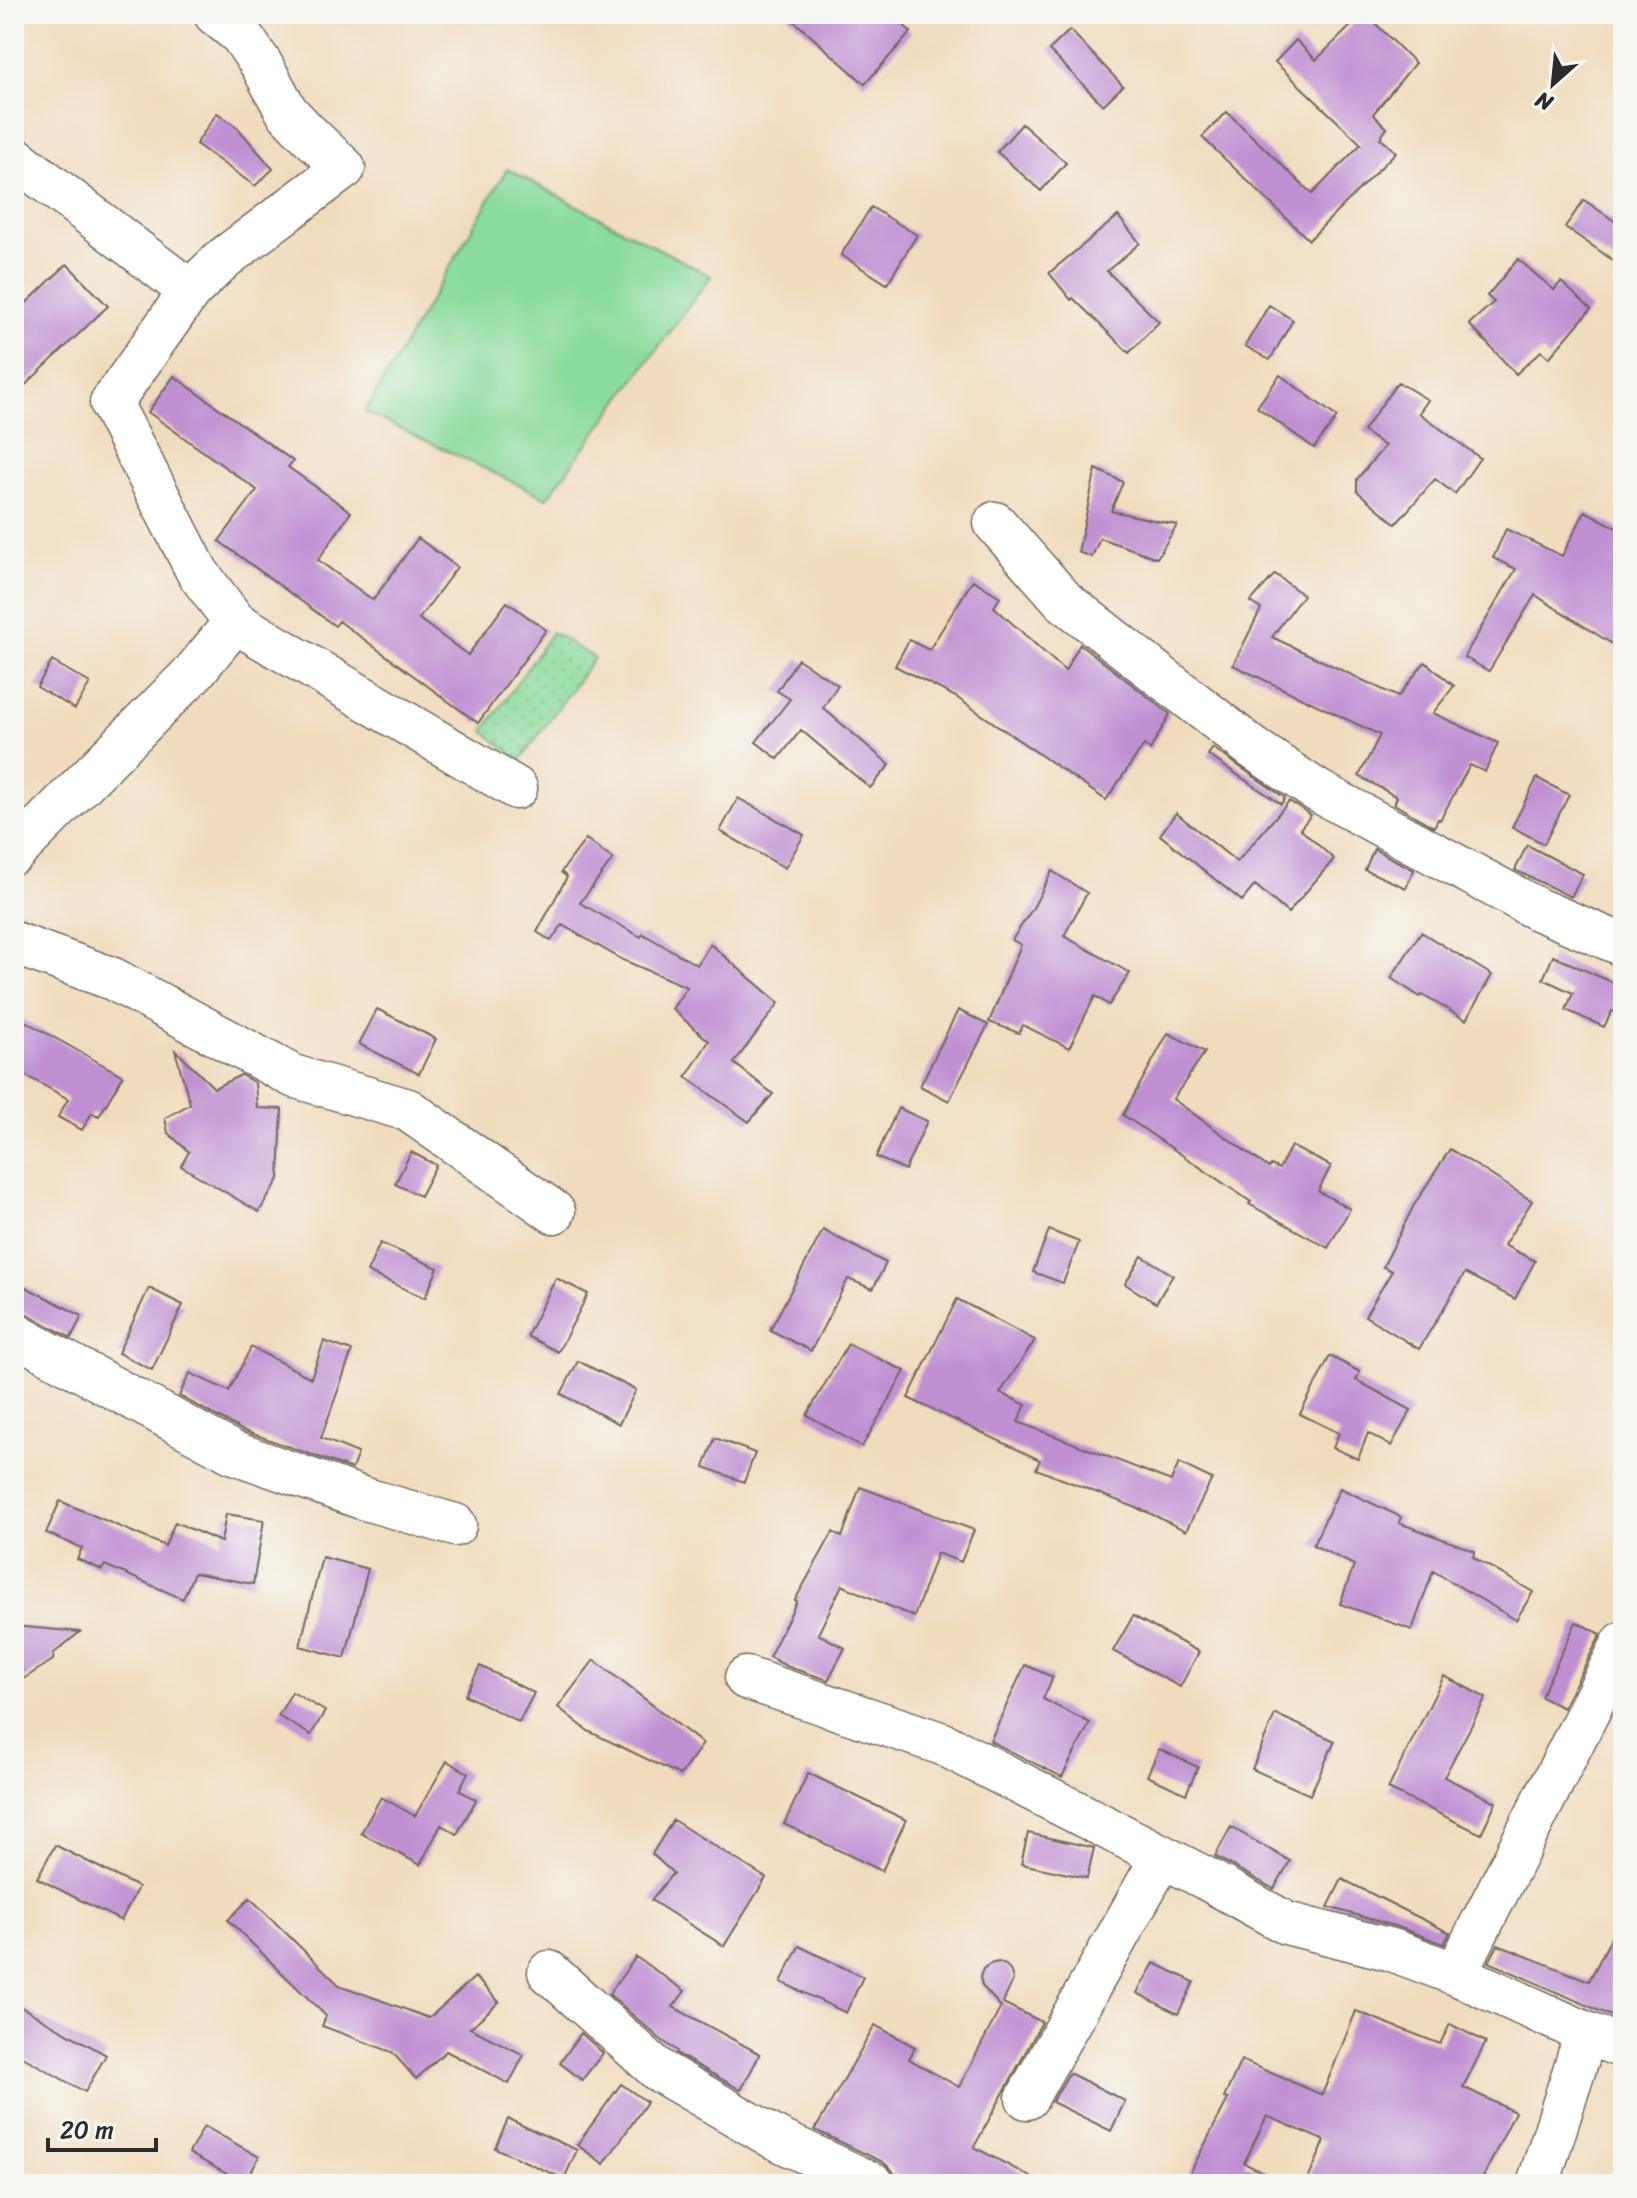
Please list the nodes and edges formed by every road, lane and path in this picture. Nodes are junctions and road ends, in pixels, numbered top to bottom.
1 (215, 14) edge
2 (14, 157) edge
3 (190, 291) junction
4 (995, 523) dead end
5 (235, 622) junction
6 (516, 788) dead end
7 (14, 853) edge
8 (14, 943) edge
9 (1623, 945) edge
10 (554, 1212) dead end
11 (14, 1334) edge
12 (455, 1525) dead end
13 (1623, 1643) edge
14 (746, 1678) dead end
15 (1162, 1857) junction
16 (549, 1972) dead end
17 (1456, 1974) junction
18 (1605, 2040) edge
19 (1027, 2098) dead end
20 (873, 2184) edge
21 (1538, 2184) edge

1 - 3 street
2 - 3 street
3 - 5 street
4 - 9 street
5 - 6 street
5 - 7 street
8 - 10 street
11 - 12 street
13 - 17 street
14 - 15 street
15 - 17 street
15 - 19 street
16 - 20 street
17 - 18 street
18 - 21 street

